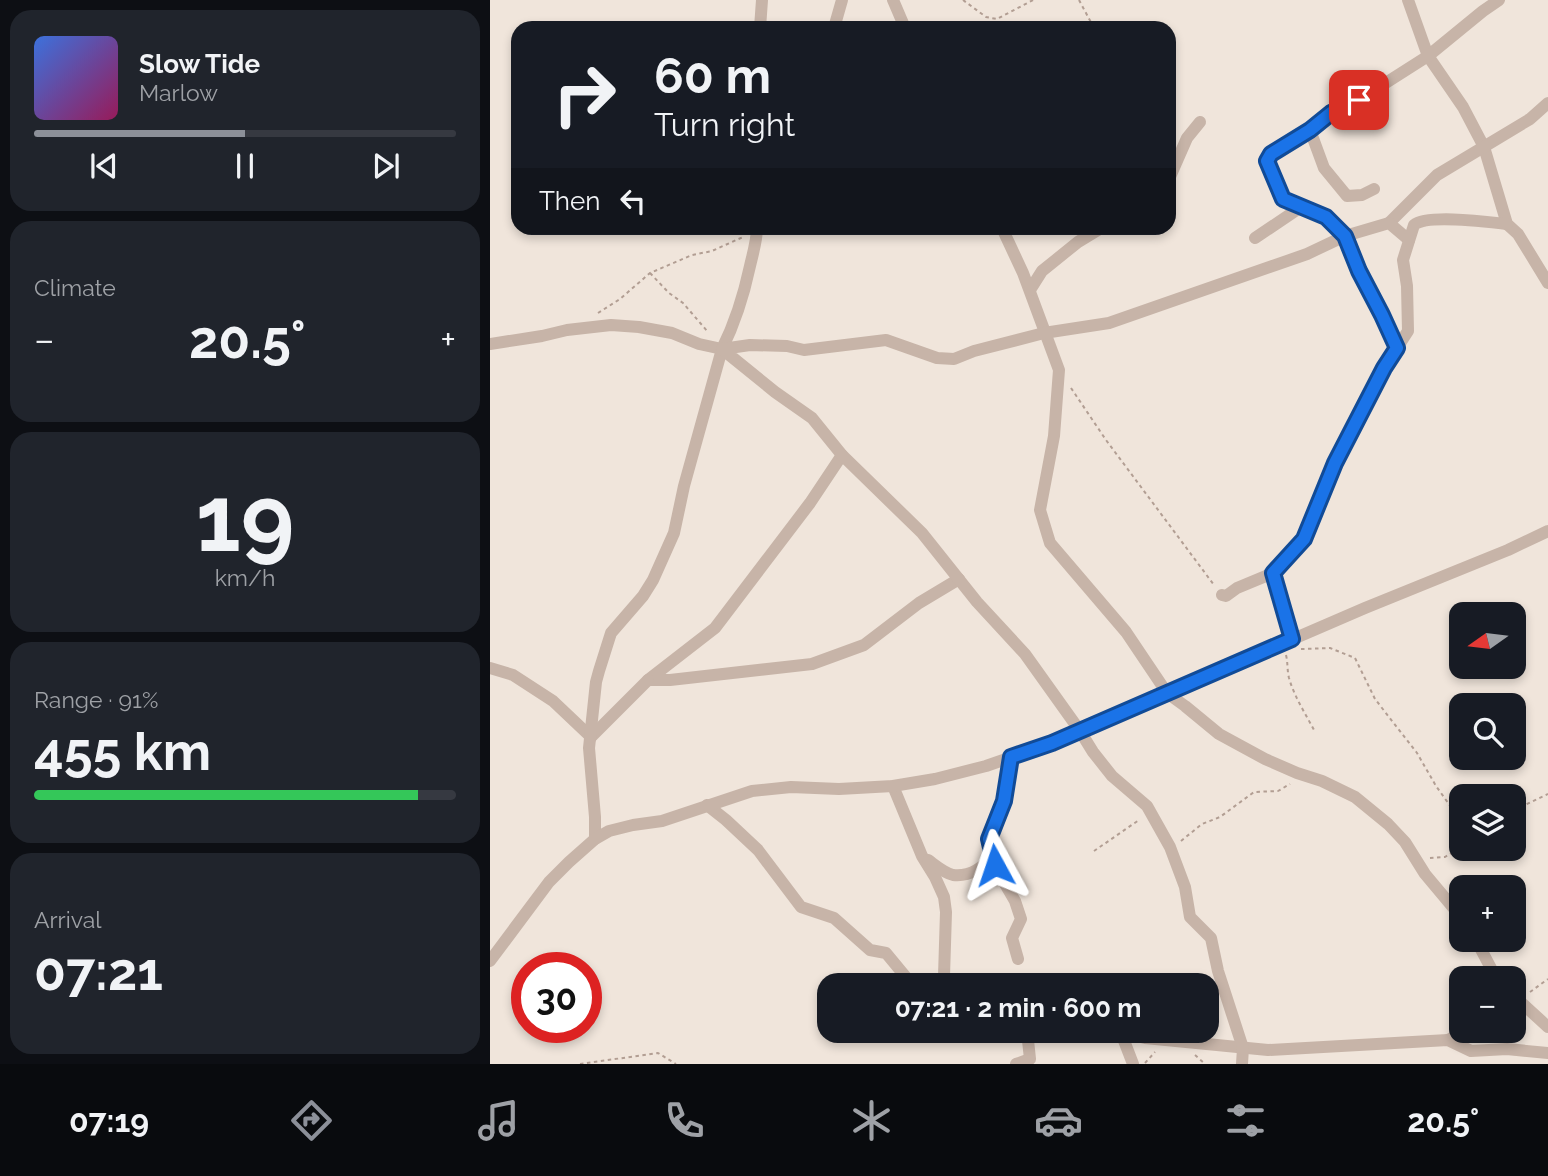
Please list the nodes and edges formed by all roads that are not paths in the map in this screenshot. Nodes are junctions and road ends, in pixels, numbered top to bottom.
1 (762, 0) edge
2 (842, 0) edge
3 (893, 0) edge
4 (1408, 0) edge
5 (1499, 0) edge
6 (760, 21) edge
7 (836, 21) edge
8 (902, 21) edge
9 (1428, 57) junction
10 (1548, 103) edge
11 (1200, 122) dead end
12 (1310, 130) junction
13 (1484, 147) junction
14 (1176, 163) edge
15 (1374, 189) dead end
16 (1301, 207) junction
17 (1389, 223) junction
18 (1507, 223) junction
19 (757, 235) edge
20 (1005, 235) edge
21 (1090, 235) edge
22 (1345, 236) junction
23 (1255, 238) dead end
24 (1409, 240) junction
25 (1548, 283) edge
26 (1030, 289) junction
27 (1044, 333) junction
28 (490, 344) edge
29 (1397, 348) junction
30 (722, 349) junction
31 (842, 456) junction
32 (1548, 531) edge
33 (1273, 573) junction
34 (959, 579) junction
35 (1222, 596) road end
36 (1287, 641) junction
37 (490, 668) edge
38 (648, 680) junction
39 (1167, 693) junction
40 (1080, 731) junction
41 (591, 737) junction
42 (1011, 757) junction
43 (893, 786) junction
44 (707, 805) junction
45 (595, 839) junction
46 (992, 853) junction
47 (922, 856) junction
48 (953, 875) junction
49 (944, 897) junction
50 (1449, 902) edge
51 (1018, 958) dead end
52 (490, 961) edge
53 (903, 973) edge
54 (944, 973) edge
55 (1526, 1009) edge
56 (1548, 1027) edge
57 (1448, 1040) joint
58 (1028, 1043) edge
59 (1125, 1043) edge
60 (1194, 1043) edge
61 (1243, 1048) junction
62 (1548, 1053) edge
63 (1016, 1064) edge
64 (1133, 1064) edge
65 (1242, 1064) edge

1 - 6 street
2 - 7 street
3 - 8 street
4 - 9 street
5 - 9 street
9 - 12 street
9 - 13 street
10 - 13 street
11 - 14 street
12 - 15 street
12 - 16 street
13 - 17 street
13 - 18 street
16 - 22 street
16 - 23 street
17 - 22 street
17 - 24 street
18 - 24 street
18 - 25 street
19 - 30 street
20 - 26 street
21 - 26 street
22 - 27 street
22 - 29 street
24 - 29 street
26 - 27 street
27 - 30 street
27 - 39 street
28 - 30 street
29 - 33 street
30 - 31 street
30 - 41 street
31 - 34 street
31 - 38 street
32 - 36 street
33 - 35 street
33 - 36 street
34 - 38 street
34 - 40 street
36 - 39 street
37 - 41 street
38 - 41 street
39 - 40 street
39 - 50 street
40 - 42 street
40 - 61 street
41 - 45 street
42 - 43 street
42 - 46 street
43 - 44 street
43 - 47 street
44 - 45 street
44 - 53 street
45 - 52 street
46 - 48 street
46 - 51 street
47 - 48 street
47 - 49 street
48 - 49 street
49 - 54 street
55 - 56 street
57 - 61 street
57 - 62 street
58 - 63 street
59 - 64 street
60 - 61 street
61 - 65 street

